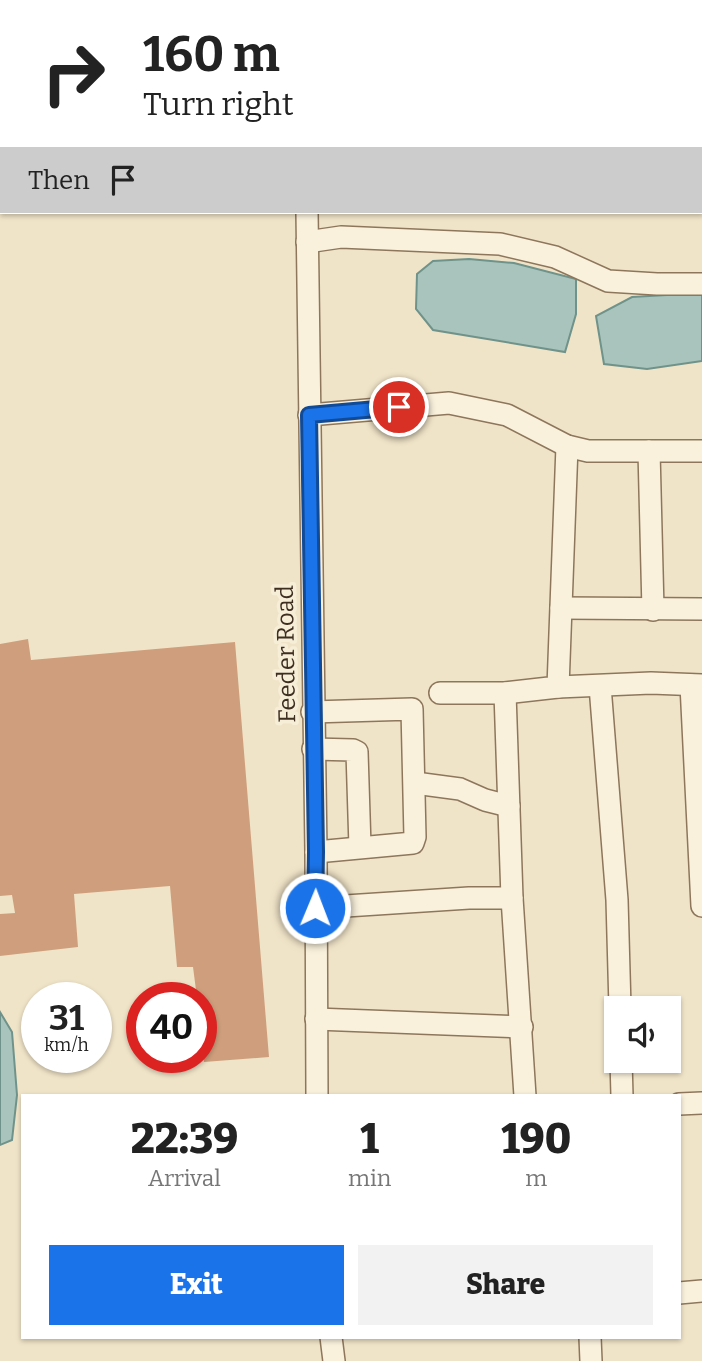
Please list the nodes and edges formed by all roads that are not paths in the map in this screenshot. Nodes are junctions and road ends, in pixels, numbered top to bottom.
1 (307, 214) edge
2 (307, 242) junction
3 (702, 284) edge
4 (309, 415) junction
5 (566, 446) junction
6 (649, 451) junction
7 (702, 451) edge
8 (561, 608) junction
9 (702, 609) edge
10 (653, 610) junction
11 (697, 685) edge
12 (600, 686) junction
13 (558, 687) junction
14 (440, 693) dead end
15 (505, 693) junction
16 (313, 712) junction
17 (313, 749) junction
18 (415, 783) junction
19 (509, 806) junction
20 (360, 847) junction
21 (316, 852) junction
22 (512, 898) junction
23 (702, 906) edge
24 (315, 908) junction
25 (620, 996) edge
26 (316, 1019) junction
27 (522, 1027) junction
28 (621, 1073) edge
29 (317, 1094) edge
30 (525, 1094) edge
31 (622, 1094) edge
32 (702, 1103) edge
33 (681, 1104) edge
34 (702, 1291) edge
35 (681, 1293) edge
36 (331, 1339) edge
37 (590, 1339) edge
38 (334, 1361) edge
39 (591, 1361) edge

1 - 2 street, Feeder Road
2 - 3 street
2 - 4 street, Feeder Road
4 - 5 street
4 - 16 street, Feeder Road
5 - 6 street
5 - 8 street
6 - 7 street
6 - 10 street
8 - 10 street
8 - 13 street
9 - 10 street
11 - 12 street
11 - 23 street
12 - 13 street
12 - 25 street
13 - 15 street
14 - 15 street
15 - 19 street
16 - 17 street, Feeder Road
16 - 18 street
17 - 20 street
17 - 21 street, Feeder Road
18 - 19 street
18 - 20 street
19 - 22 street
20 - 21 street
21 - 24 street, Feeder Road
22 - 24 street
22 - 27 street
24 - 26 street, Feeder Road
26 - 27 street
26 - 29 street, Feeder Road
27 - 30 street
28 - 31 street
32 - 33 street
34 - 35 street
36 - 38 street
37 - 39 street

